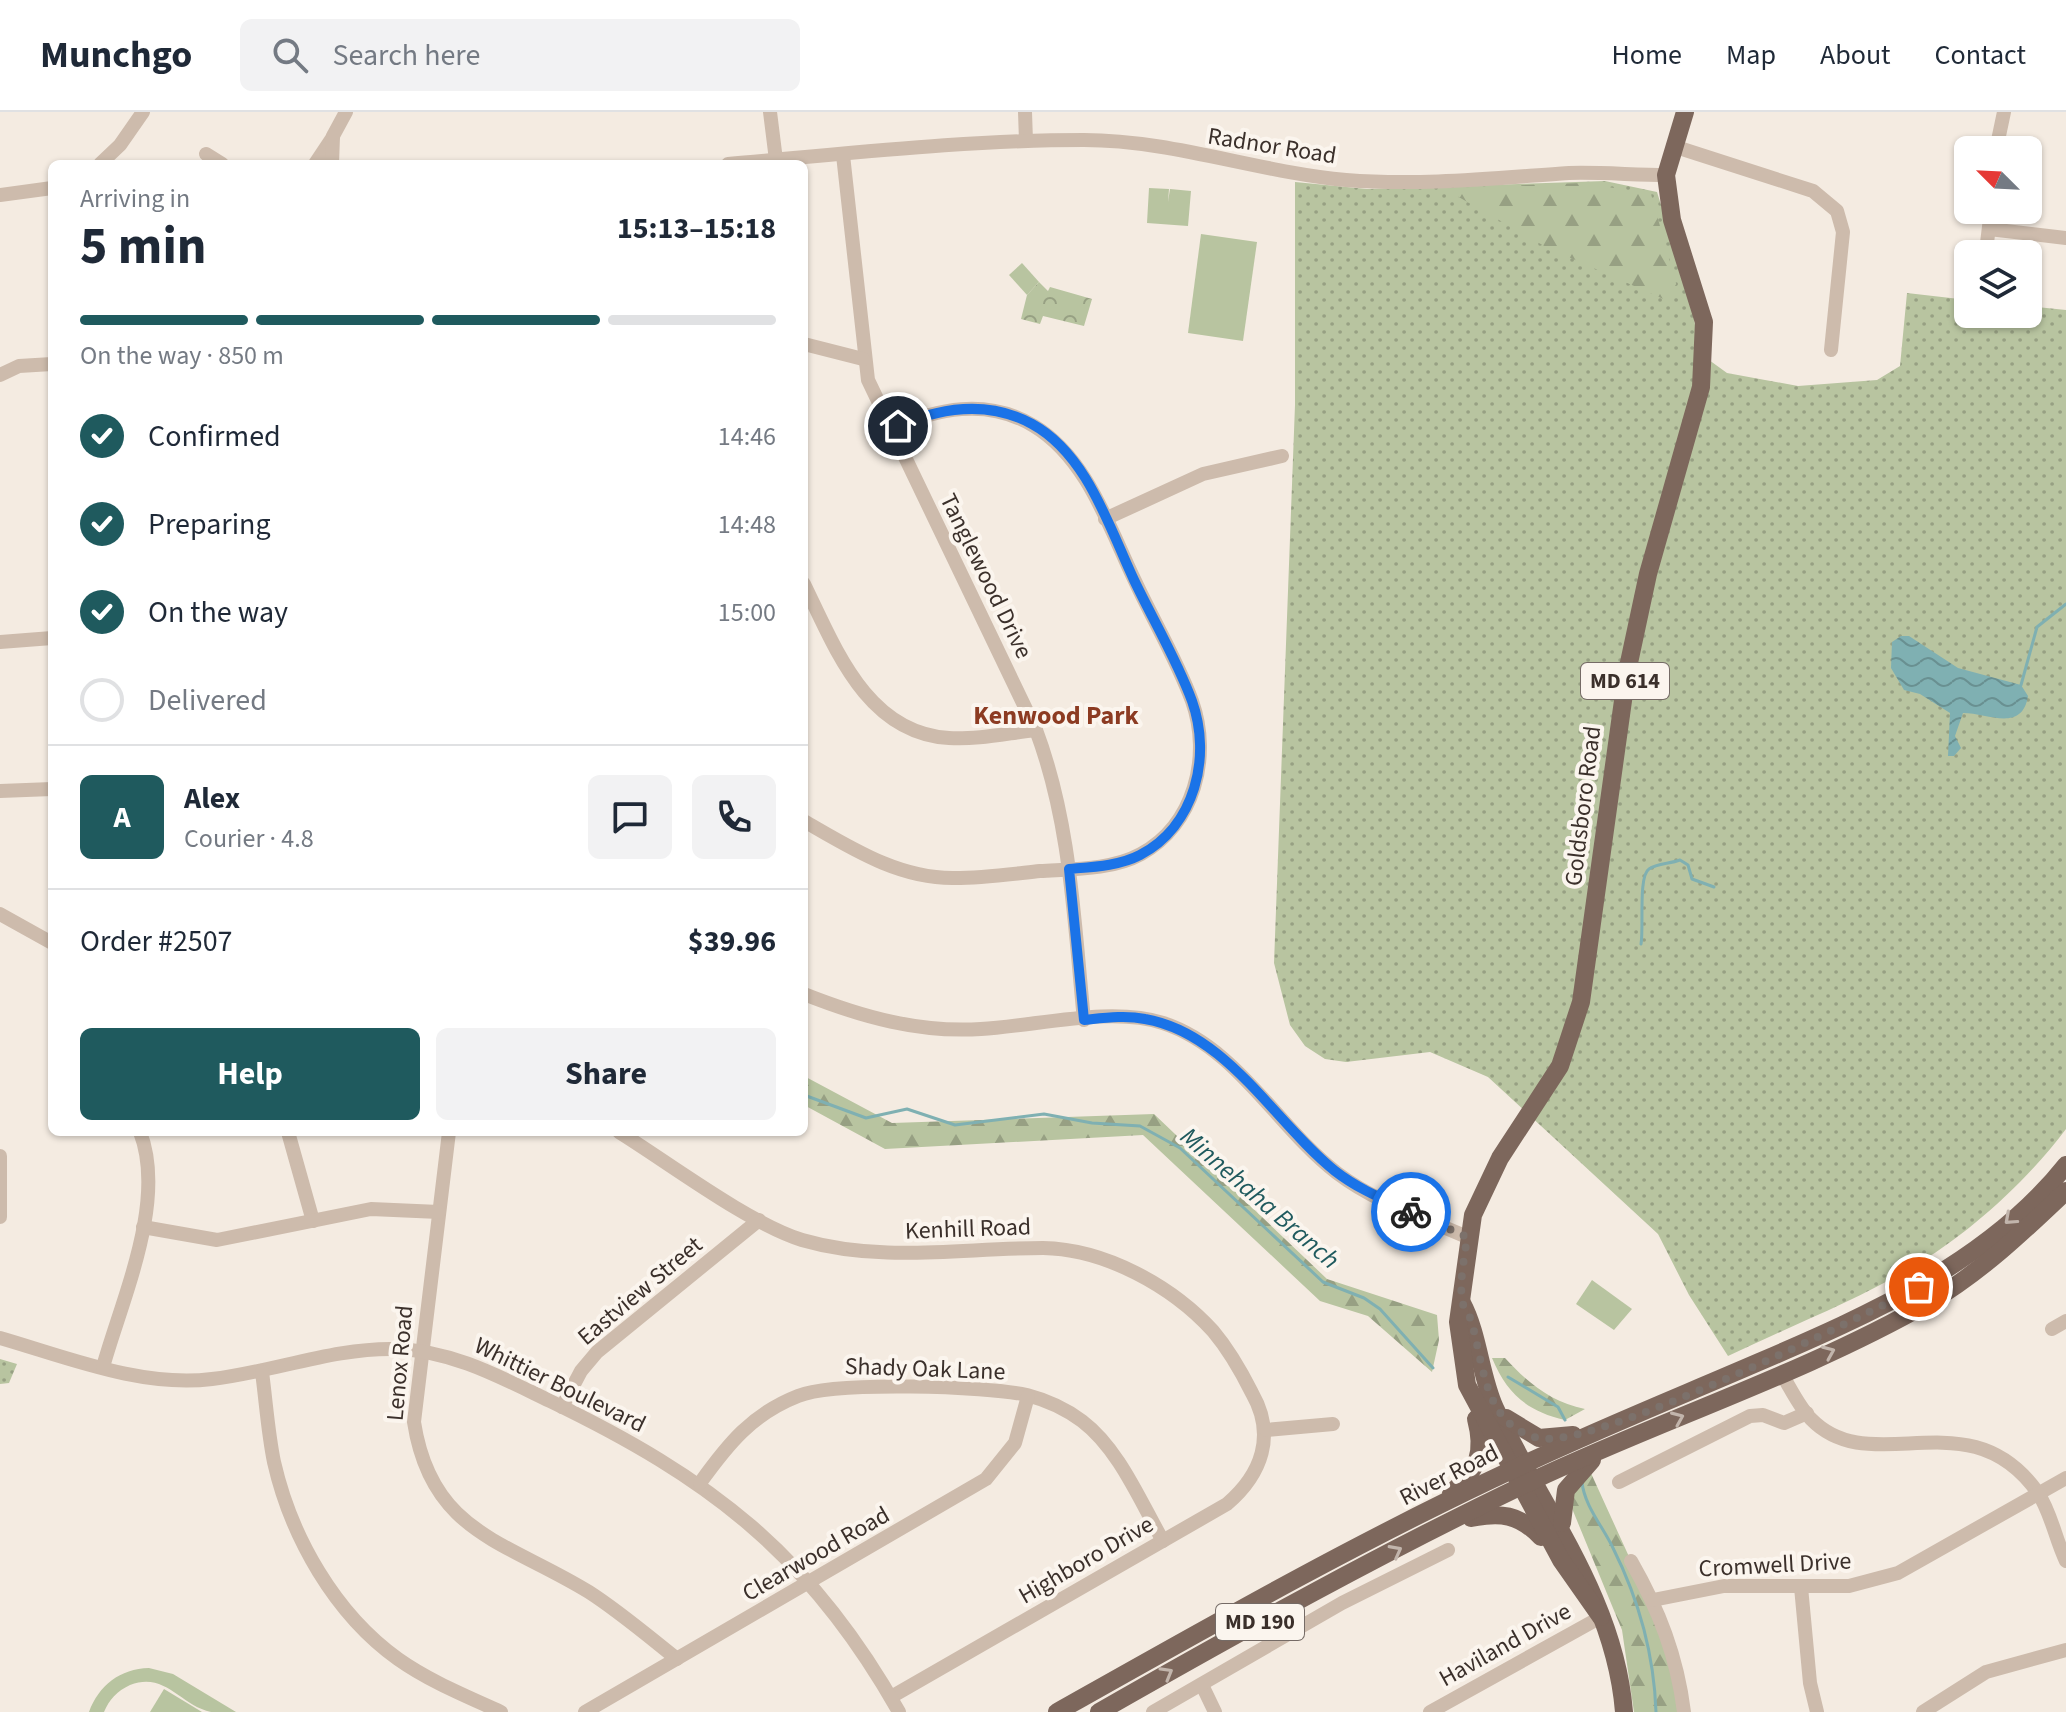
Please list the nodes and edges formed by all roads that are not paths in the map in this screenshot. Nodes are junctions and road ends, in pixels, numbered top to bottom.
1 (143, 112) edge
2 (346, 112) edge
3 (770, 112) edge
4 (1025, 112) edge
5 (1685, 112) edge
6 (2004, 112) edge
7 (333, 136) junction
8 (1999, 136) edge
9 (1026, 141) junction
10 (1673, 146) junction
11 (206, 154) dead end
12 (843, 155) junction
13 (104, 160) edge
14 (216, 160) edge
15 (318, 160) edge
16 (332, 160) edge
17 (776, 160) joint
18 (1666, 175) junction
19 (48, 189) edge
20 (0, 195) edge
21 (1989, 224) edge
22 (2066, 238) edge
23 (808, 345) edge
24 (1831, 350) dead end
25 (863, 359) junction
26 (48, 364) edge
27 (0, 375) edge
28 (889, 429) junction
29 (1282, 456) dead end
30 (1105, 519) junction
31 (808, 592) edge
32 (48, 638) edge
33 (0, 642) edge
34 (1036, 730) junction
35 (48, 789) edge
36 (0, 791) edge
37 (808, 823) edge
38 (1069, 869) junction
39 (0, 914) edge
40 (48, 941) edge
41 (808, 996) edge
42 (1084, 1020) junction
43 (141, 1136) edge
44 (289, 1136) edge
45 (448, 1136) edge
46 (625, 1136) edge
47 (0, 1156) edge
48 (2066, 1165) edge
49 (2066, 1191) edge
50 (439, 1212) junction
51 (0, 1217) edge
52 (759, 1220) junction
53 (313, 1221) junction
54 (143, 1227) junction
55 (1467, 1237) junction
56 (1462, 1303) junction
57 (2066, 1321) edge
58 (2052, 1329) dead end
59 (0, 1338) edge
60 (421, 1351) junction
61 (103, 1367) junction
62 (262, 1372) junction
63 (1781, 1373) junction
64 (1467, 1385) junction
65 (1028, 1396) junction
66 (562, 1407) junction
67 (1495, 1409) junction
68 (1807, 1413) junction
69 (1618, 1423) junction
70 (1333, 1424) dead end
71 (1266, 1430) junction
72 (1606, 1448) junction
73 (1523, 1475) junction
74 (2066, 1478) edge
75 (1619, 1482) dead end
76 (700, 1483) junction
77 (2039, 1494) junction
78 (1450, 1523) junction
79 (1403, 1526) junction
80 (1563, 1530) junction
81 (1163, 1541) junction
82 (1448, 1550) dead end
83 (1561, 1560) junction
84 (1631, 1561) dead end
85 (2066, 1561) edge
86 (810, 1584) junction
87 (1801, 1587) junction
88 (1653, 1600) junction
89 (1601, 1617) junction
90 (2066, 1650) edge
91 (677, 1659) junction
92 (1202, 1685) junction
93 (891, 1697) junction
94 (501, 1712) edge
95 (585, 1712) edge
96 (899, 1712) edge
97 (1057, 1712) edge
98 (1099, 1712) edge
99 (1153, 1712) edge
100 (1215, 1712) edge
101 (1430, 1712) edge
102 (1624, 1712) edge
103 (1684, 1712) edge
104 (1817, 1712) edge
105 (1923, 1712) edge

1 - 13 street
2 - 7 street
3 - 17 street
4 - 9 street
5 - 10 main road, Goldsboro Road / MD 614
6 - 8 street
7 - 15 street
7 - 16 street
9 - 12 street, Radnor Road
9 - 18 street, Radnor Road
10 - 18 main road, Goldsboro Road / MD 614
10 - 24 street
11 - 14 street
12 - 17 street, Radnor Road
12 - 25 street, Tanglewood Drive
18 - 55 main road, Goldsboro Road / MD 614
19 - 20 street
21 - 22 street
23 - 25 street
25 - 28 street, Tanglewood Drive
26 - 27 street
28 - 30 street
28 - 34 street, Tanglewood Drive
29 - 30 street
30 - 38 street
31 - 34 street
32 - 33 street
34 - 38 street, Tanglewood Drive
35 - 36 street
37 - 38 street
38 - 42 street, Tanglewood Drive
39 - 40 street
41 - 42 street
42 - 55 street
43 - 54 street
44 - 53 street
45 - 50 street, Lenox Road
46 - 52 street, Kenhill Road
47 - 51 street
48 -> 69 main road, River Road / MD 190
63 -> 49 main road, River Road / MD 190
50 - 53 street
50 - 60 street, Lenox Road
52 - 66 street, Eastview Street
52 - 71 street, Kenhill Road
53 - 54 street
54 - 61 street
55 - 56 main road, Goldsboro Road / MD 614
56 - 64 main road, Goldsboro Road / MD 614
56 - 67 main road, Goldsboro Road / MD 614
57 - 58 street
59 - 61 street, Whittier Boulevard
60 - 62 street, Whittier Boulevard
60 - 66 street, Whittier Boulevard
60 - 91 street, Lenox Road
61 - 62 street, Whittier Boulevard
62 - 94 street
63 - 68 street
72 -> 63 main road, River Road / MD 190
64 - 73 main road, Goldsboro Road / MD 614
64 - 79 main road
65 - 76 street, Shady Oak Lane
65 - 81 street, Shady Oak Lane
65 - 86 street, Clearwood Road
66 - 76 street, Whittier Boulevard
67 - 69 main road
67 - 73 main road, Goldsboro Road / MD 614
68 - 75 street
68 - 77 street
69 - 73 main road, River Road / MD 190
70 - 71 street
71 - 81 street, Highboro Drive
72 - 73 main road, River Road / MD 190
72 - 80 main road
73 - 78 main road, River Road / MD 190
73 - 79 main road, River Road / MD 190
73 - 80 main road, Goldsboro Road / MD 614
73 - 83 main road, Goldsboro Road / MD 614
74 - 77 street, Cromwell Drive
76 - 86 street, Whittier Boulevard
77 - 85 street
77 - 87 street, Cromwell Drive
78 - 83 main road
98 -> 78 main road, River Road / MD 190
79 - 97 main road, River Road / MD 190
80 - 89 main road, Goldsboro Road / MD 614
81 - 93 street, Highboro Drive
82 - 92 street
83 - 89 main road, Goldsboro Road / MD 614
84 - 88 street
86 - 91 street, Clearwood Road
86 - 93 street, Whittier Boulevard
87 - 88 street, Cromwell Drive
87 - 104 street
88 - 103 street
89 - 101 street, Haviland Drive
89 - 102 main road, Goldsboro Road / MD 614
90 - 105 street
91 - 95 street, Clearwood Road
92 - 99 street
92 - 100 street
93 - 96 street, Whittier Boulevard

